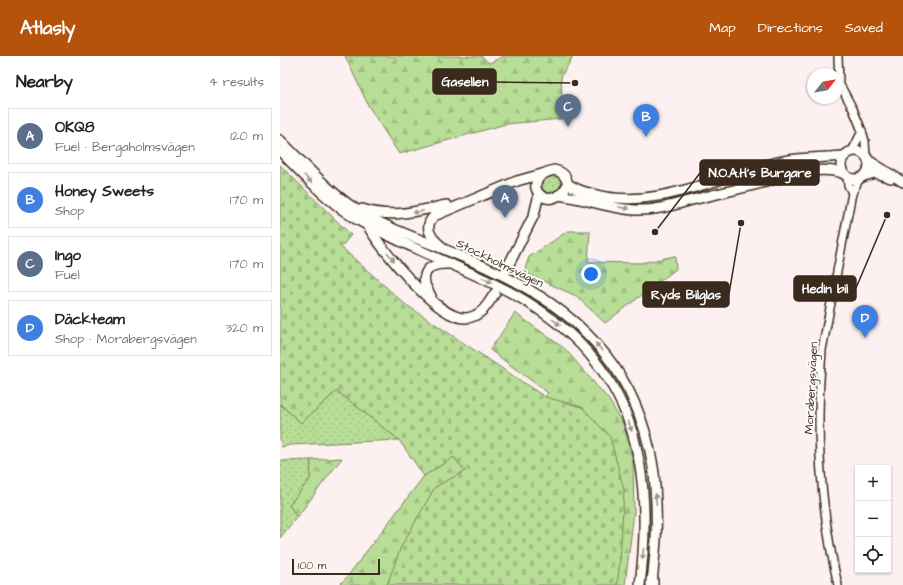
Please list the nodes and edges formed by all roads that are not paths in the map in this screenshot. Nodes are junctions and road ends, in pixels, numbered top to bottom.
1 (838, 56) edge
2 (862, 131) junction
3 (280, 140) edge
4 (280, 151) edge
5 (848, 155) junction
6 (867, 158) junction
7 (542, 174) junction
8 (846, 175) junction
9 (862, 177) junction
10 (903, 182) edge
11 (568, 184) junction
12 (511, 185) junction
13 (538, 191) junction
14 (852, 193) junction
15 (558, 196) junction
16 (548, 199) junction
17 (470, 201) junction
18 (352, 206) junction
19 (534, 215) junction
20 (368, 226) junction
21 (446, 250) junction
22 (451, 264) junction
23 (506, 270) dead end
24 (495, 293) dead end
25 (438, 305) junction
26 (652, 583) edge
27 (640, 585) edge
28 (838, 585) edge

1 - 2 street
2 - 5 street
2 - 6 street
3 - 18 main road, Stockholmsvägen
4 -> 20 main road, Stockholmsvägen
5 - 6 main road
5 - 8 main road
5 - 11 main road
6 - 9 main road
6 - 10 main road
7 - 11 main road
7 - 12 main road
7 - 13 main road
8 - 9 main road
8 - 14 street, Morabergsvägen
15 -> 8 main road
9 - 10 main road
9 - 14 street, Morabergsvägen
11 - 15 main road
12 - 13 main road
12 - 17 main road
13 - 16 main road
13 - 19 main road
14 - 28 street, Morabergsvägen
15 - 16 main road
16 - 19 main road
17 -> 18 main road
17 - 21 main road
18 - 21 main road, Stockholmsvägen
19 - 23 main road
20 - 22 main road, Stockholmsvägen
20 -> 25 main road
26 -> 21 main road, Stockholmsvägen
22 - 25 main road
22 -> 27 main road, Stockholmsvägen
24 - 25 main road

